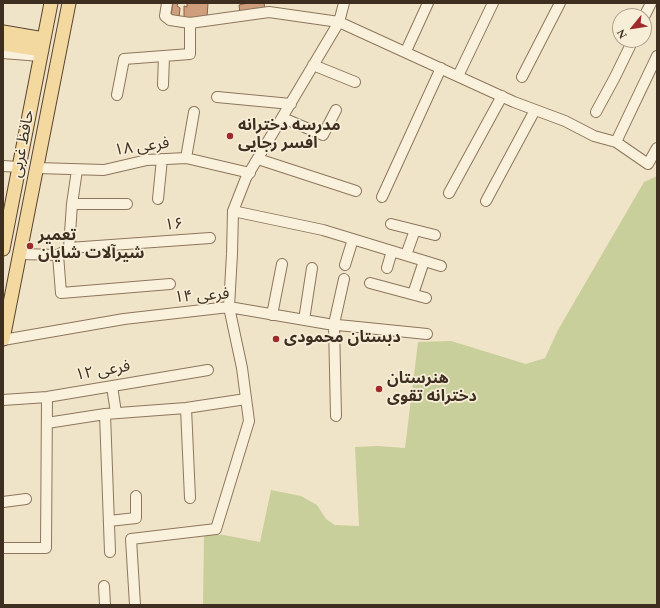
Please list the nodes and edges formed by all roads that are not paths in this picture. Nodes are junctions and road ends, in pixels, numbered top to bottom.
1 (51, 3) edge
2 (69, 3) edge
3 (167, 3) edge
4 (344, 3) edge
5 (428, 3) edge
6 (493, 3) edge
7 (560, 3) edge
8 (269, 8) edge
9 (339, 22) junction
10 (190, 23) junction
11 (3, 32) edge
12 (3, 44) edge
13 (629, 48) edge
14 (406, 52) junction
15 (3, 53) edge
16 (41, 53) junction
17 (164, 56) junction
18 (657, 56) edge
19 (313, 65) junction
20 (441, 68) junction
21 (56, 71) junction
22 (458, 76) junction
23 (522, 76) dead end
24 (355, 82) dead end
25 (163, 85) dead end
26 (34, 90) junction
27 (51, 94) junction
28 (117, 95) dead end
29 (502, 96) junction
30 (217, 97) dead end
31 (291, 104) junction
32 (336, 110) dead end
33 (535, 110) junction
34 (194, 112) dead end
35 (596, 112) dead end
36 (283, 118) junction
37 (616, 142) junction
38 (657, 148) edge
39 (186, 158) junction
40 (162, 159) junction
41 (258, 159) junction
42 (3, 166) edge
43 (19, 167) junction
44 (37, 168) junction
45 (77, 170) junction
46 (250, 173) junction
47 (356, 191) dead end
48 (449, 193) dead end
49 (382, 197) dead end
50 (158, 199) dead end
51 (486, 201) dead end
52 (72, 204) junction
53 (127, 204) dead end
54 (233, 211) junction
55 (391, 224) dead end
56 (415, 230) junction
57 (435, 235) dead end
58 (210, 238) dead end
59 (353, 240) junction
60 (3, 249) edge
61 (392, 251) junction
62 (63, 252) junction
63 (20, 254) junction
64 (406, 255) junction
65 (424, 261) junction
66 (282, 264) dead end
67 (345, 265) dead end
68 (441, 266) dead end
69 (312, 268) dead end
70 (387, 268) dead end
71 (344, 279) dead end
72 (170, 284) dead end
73 (370, 284) dead end
74 (413, 294) junction
75 (426, 298) dead end
76 (229, 307) junction
77 (272, 315) junction
78 (304, 320) junction
79 (334, 324) junction
80 (427, 334) dead end
81 (3, 339) edge
82 (208, 370) dead end
83 (112, 386) junction
84 (47, 397) junction
85 (246, 399) junction
86 (3, 400) edge
87 (186, 408) junction
88 (116, 413) junction
89 (105, 414) junction
90 (336, 416) dead end
91 (47, 423) junction
92 (136, 496) dead end
93 (190, 498) dead end
94 (26, 499) dead end
95 (3, 502) edge
96 (109, 521) junction
97 (3, 548) edge
98 (110, 552) dead end
99 (104, 586) dead end
100 (105, 605) edge
101 (135, 605) edge

1 - 16 main road, حافظ غربی
2 - 21 main road, حافظ غربی
3 - 10 street
4 - 9 street
5 - 14 street
6 - 22 street
7 - 23 street
8 - 9 street
8 - 10 street
9 - 14 street
9 - 19 street
10 - 17 street
11 - 16 main road
12 - 16 main road
13 - 35 street
14 - 20 street
15 - 16 street
16 - 21 main road
16 - 26 main road, حافظ غربی
17 - 25 street
17 - 28 street
18 - 37 street
19 - 24 street
19 - 31 street
20 - 22 street
20 - 49 street
21 - 27 main road, حافظ غربی
22 - 29 street
26 - 27 main road
26 - 43 main road, حافظ غربی
27 - 44 main road, حافظ غربی
29 - 33 street
29 - 48 street
30 - 31 street
31 - 36 street
32 - 36 street
33 - 37 street
33 - 51 street
34 - 39 street
36 - 41 street
37 - 38 street
39 - 40 street, فرعی ۱۸
39 - 46 street, فرعی ۱۸
40 - 45 street, فرعی ۱۸
40 - 50 street
41 - 46 street
41 - 47 street
42 - 43 street
43 - 60 main road, حافظ غربی
44 - 45 street, فرعی ۱۸
44 - 63 main road, حافظ غربی
45 - 52 street
46 - 54 street
52 - 53 street
52 - 62 street
54 - 59 street
54 - 76 street
55 - 56 street
56 - 57 street
56 - 64 street
58 - 62 street, ۱۶
59 - 61 street
59 - 67 street
61 - 64 street
61 - 70 street
62 - 63 street, ۱۶
62 - 72 street
63 - 81 main road, حافظ غربی
64 - 65 street
65 - 68 street
65 - 74 street
66 - 77 street
69 - 78 street
71 - 79 street
73 - 74 street
74 - 75 street
76 - 77 street, فرعی ۱۴
76 - 81 street, فرعی ۱۴
76 - 85 street
77 - 78 street, فرعی ۱۴
78 - 79 street, فرعی ۱۴
79 - 80 street, فرعی ۱۴
79 - 90 street
82 - 83 street, فرعی ۱۲
83 - 84 street, فرعی ۱۲
83 - 88 street
84 - 86 street, فرعی ۱۲
84 - 91 street
85 - 87 street
85 - 101 street
87 - 88 street
87 - 93 street
88 - 89 street
89 - 91 street
89 - 96 street
91 - 97 street
92 - 96 street
94 - 95 street
96 - 98 street
99 - 100 street

